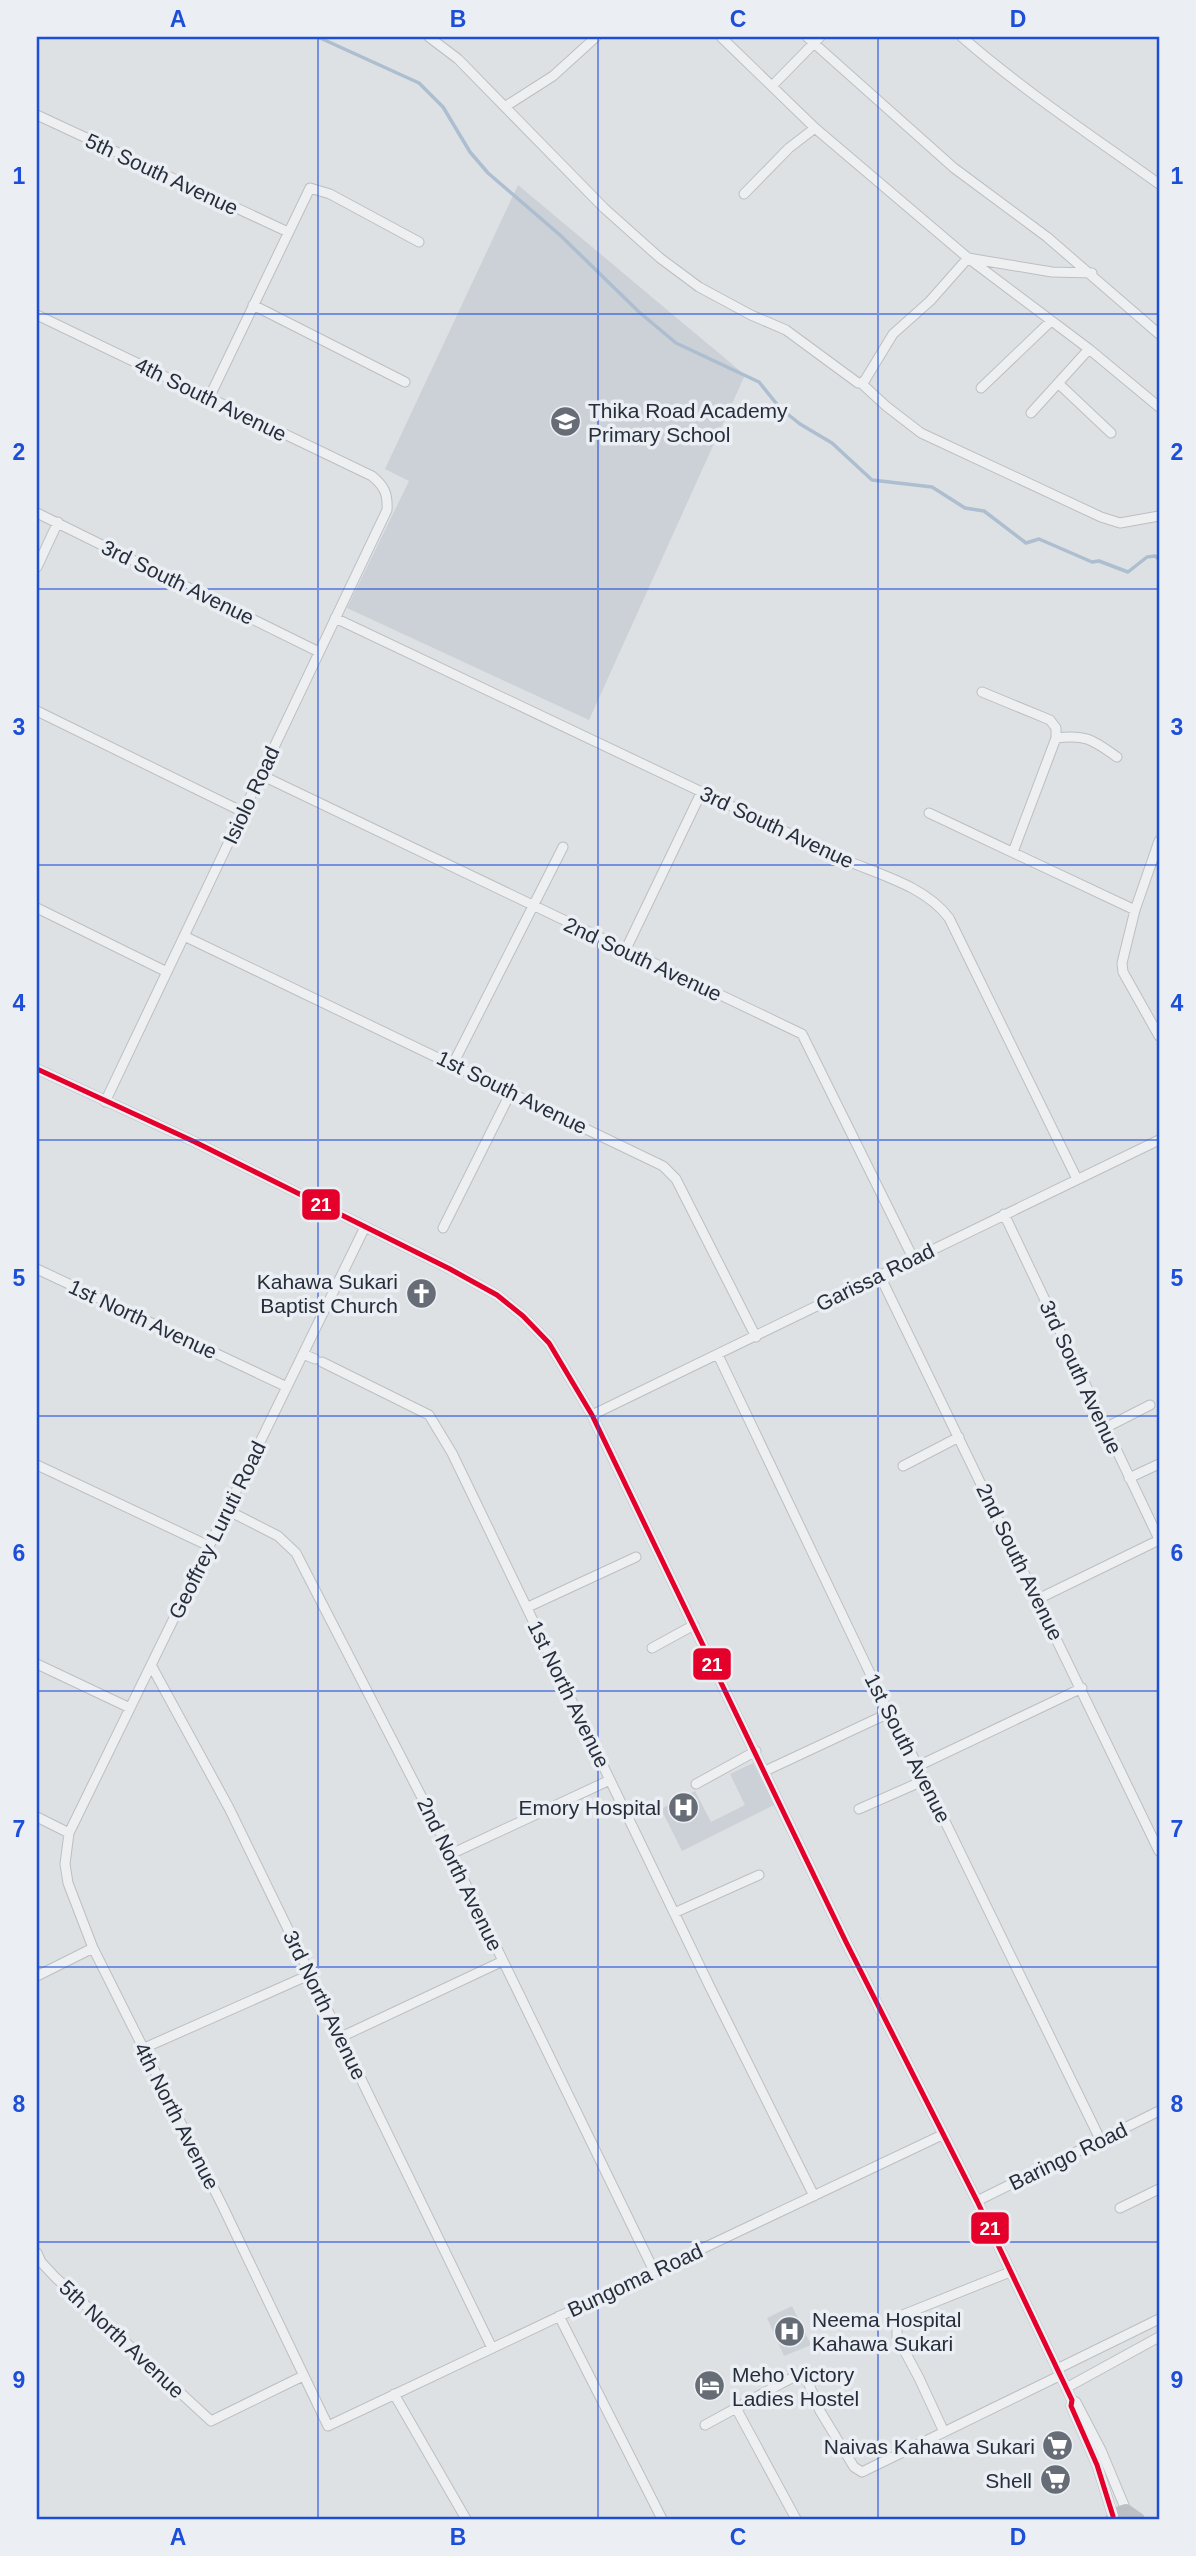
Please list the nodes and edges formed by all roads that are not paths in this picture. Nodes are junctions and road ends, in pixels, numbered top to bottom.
1 (429, 37) edge
2 (596, 37) edge
3 (721, 37) edge
4 (962, 37) edge
5 (814, 39) edge
6 (772, 86) junction
7 (506, 106) junction
8 (37, 115) edge
9 (815, 128) junction
10 (1159, 184) edge
11 (744, 194) dead end
12 (288, 232) junction
13 (418, 242) dead end
14 (968, 258) junction
15 (1091, 273) junction
16 (253, 305) junction
17 (37, 315) edge
18 (1051, 321) junction
19 (1159, 334) edge
20 (1089, 349) junction
21 (405, 382) dead end
22 (861, 383) junction
23 (1058, 383) junction
24 (981, 388) dead end
25 (209, 398) junction
26 (1159, 407) edge
27 (1031, 413) dead end
28 (1111, 433) dead end
29 (384, 486) joint
30 (37, 513) edge
31 (1159, 516) edge
32 (58, 522) junction
33 (37, 567) edge
34 (335, 618) junction
35 (319, 652) junction
36 (982, 692) dead end
37 (37, 711) edge
38 (1056, 738) junction
39 (1117, 757) dead end
40 (261, 775) junction
41 (702, 792) junction
42 (243, 813) junction
43 (929, 813) dead end
44 (1159, 841) edge
45 (563, 847) dead end
46 (1013, 852) junction
47 (534, 907) junction
48 (37, 908) edge
49 (1135, 910) junction
50 (184, 936) junction
51 (625, 950) junction
52 (167, 972) junction
53 (1159, 1036) edge
54 (453, 1063) junction
55 (37, 1069) edge
56 (511, 1092) junction
57 (105, 1102) junction
58 (1159, 1140) edge
59 (1077, 1180) junction
60 (1004, 1214) junction
61 (365, 1227) junction
62 (443, 1228) dead end
63 (913, 1258) junction
64 (37, 1269) edge
65 (879, 1275) junction
66 (756, 1337) junction
67 (303, 1354) junction
68 (718, 1355) junction
69 (286, 1387) junction
70 (1150, 1405) dead end
71 (592, 1415) junction
72 (1105, 1428) junction
73 (959, 1437) junction
74 (1159, 1464) edge
75 (37, 1465) edge
76 (902, 1466) dead end
77 (1129, 1478) junction
78 (227, 1510) junction
79 (1159, 1540) edge
80 (209, 1546) junction
81 (636, 1557) dead end
82 (1038, 1599) junction
83 (528, 1607) junction
84 (694, 1625) junction
85 (652, 1648) dead end
86 (37, 1664) edge
87 (151, 1665) junction
88 (1082, 1688) junction
89 (130, 1708) junction
90 (889, 1713) junction
91 (756, 1751) junction
92 (918, 1766) junction
93 (765, 1771) junction
94 (610, 1780) junction
95 (925, 1780) junction
96 (696, 1784) dead end
97 (859, 1810) dead end
98 (37, 1817) edge
99 (69, 1833) junction
100 (1159, 1851) edge
101 (451, 1854) junction
102 (759, 1875) dead end
103 (674, 1913) junction
104 (93, 1948) junction
105 (503, 1961) junction
106 (309, 1975) junction
107 (37, 1976) edge
108 (341, 2036) junction
109 (142, 2049) junction
110 (1159, 2111) edge
111 (942, 2135) junction
112 (1100, 2139) junction
113 (1159, 2189) edge
114 (814, 2196) junction
115 (977, 2201) junction
116 (1120, 2208) dead end
117 (37, 2253) edge
118 (654, 2271) junction
119 (1010, 2272) junction
120 (559, 2316) junction
121 (1159, 2319) edge
122 (1159, 2337) edge
123 (492, 2348) junction
124 (1058, 2373) junction
125 (303, 2376) junction
126 (1066, 2388) junction
127 (394, 2394) junction
128 (1072, 2400) junction
129 (736, 2408) junction
130 (705, 2425) dead end
131 (328, 2426) joint
132 (944, 2432) junction
133 (1126, 2510) junction
134 (1112, 2518) edge
135 (466, 2519) edge
136 (662, 2519) edge
137 (796, 2519) edge
138 (1139, 2519) edge

1 - 7 street
2 - 7 street
3 - 6 street
4 - 10 street
5 - 6 street
5 - 15 street
6 - 9 street
7 - 22 street
8 - 12 street, 5th South Avenue
9 - 11 street
9 - 14 street
12 - 13 street
12 - 16 street
14 - 15 street
14 - 18 street
14 - 22 street
15 - 19 street
16 - 21 street
16 - 25 street
17 - 25 street, 4th South Avenue
18 - 20 street
18 - 24 street
20 - 23 street
20 - 26 street
22 - 31 street
23 - 27 street
23 - 28 street
25 - 29 street, 4th South Avenue
29 - 34 street, Isiolo Road
30 - 32 street, 3rd South Avenue
32 - 33 street
32 - 35 street, 3rd South Avenue
34 - 35 street, Isiolo Road
34 - 41 street, 3rd South Avenue
35 - 40 street, Isiolo Road
36 - 38 street
37 - 42 street
38 - 39 street
38 - 46 street
40 - 42 street, Isiolo Road
40 - 47 street, 2nd South Avenue
41 - 51 street
41 - 59 street, 3rd South Avenue
42 - 50 street, Isiolo Road
43 - 46 street
44 - 49 street
45 - 47 street
46 - 49 street
47 - 51 street, 2nd South Avenue
47 - 54 street
48 - 52 street
49 - 53 street
50 - 52 street, Isiolo Road
50 - 54 street, 1st South Avenue
51 - 63 street, 2nd South Avenue
52 - 57 street, Isiolo Road
54 - 56 street, 1st South Avenue
55 - 57 street
56 - 62 street
56 - 66 street, 1st South Avenue
57 - 61 street
58 - 59 street, Garissa Road
59 - 60 street, Garissa Road
60 - 63 street, Garissa Road
60 - 72 street, 3rd South Avenue
61 - 67 street, Geoffrey Luruti Road
61 - 71 street
63 - 65 street, Garissa Road
64 - 69 street, 1st North Avenue
65 - 66 street, Garissa Road
65 - 73 street, 2nd South Avenue
66 - 68 street, Garissa Road
67 - 69 street, Geoffrey Luruti Road
67 - 83 street, 1st North Avenue
68 - 71 street, Garissa Road
68 - 90 street, 1st South Avenue
69 - 78 street, Geoffrey Luruti Road
70 - 72 street
71 - 84 street
72 - 77 street, 3rd South Avenue
73 - 76 street
73 - 82 street, 2nd South Avenue
74 - 77 street
75 - 80 street
77 - 79 street, 3rd South Avenue
78 - 80 street, Geoffrey Luruti Road
78 - 101 street, 2nd North Avenue
79 - 82 street
80 - 87 street, Geoffrey Luruti Road
81 - 83 street
82 - 88 street, 2nd South Avenue
83 - 94 street, 1st North Avenue
84 - 85 street
84 - 91 street
86 - 89 street
87 - 89 street, Geoffrey Luruti Road
87 - 106 street, 3rd North Avenue
88 - 92 street
88 - 100 street, 2nd South Avenue
89 - 99 street, Geoffrey Luruti Road
90 - 92 street, 1st South Avenue
90 - 93 street
91 - 93 street
91 - 96 street
92 - 95 street, 1st South Avenue
93 - 111 street
94 - 101 street
94 - 103 street, 1st North Avenue
95 - 97 street
95 - 112 street, 1st South Avenue
98 - 99 street
99 - 104 street, 4th North Avenue
101 - 105 street, 2nd North Avenue
102 - 103 street
103 - 114 street, 1st North Avenue
104 - 107 street
104 - 109 street, 4th North Avenue
105 - 108 street
105 - 118 street, 2nd North Avenue
106 - 108 street, 3rd North Avenue
106 - 109 street
108 - 123 street, 3rd North Avenue
109 - 125 street, 4th North Avenue
110 - 112 street, Baringo Road
111 - 114 street, Bungoma Road
111 - 115 street
112 - 115 street, Baringo Road
113 - 116 street
114 - 118 street, Bungoma Road
115 - 119 street
117 - 125 street, 5th North Avenue
118 - 120 street, Bungoma Road
119 - 124 street
119 - 132 street
120 - 123 street, Bungoma Road
120 - 136 street
121 - 124 street
122 - 126 street
123 - 127 street, Bungoma Road
124 - 126 street
124 - 132 street
125 - 131 street, 4th North Avenue
126 - 128 street
127 - 131 street, Bungoma Road
127 - 135 street
128 - 133 street
128 - 134 street
129 - 130 street
129 - 132 street
129 - 137 street
133 - 134 main road
133 - 138 main road

